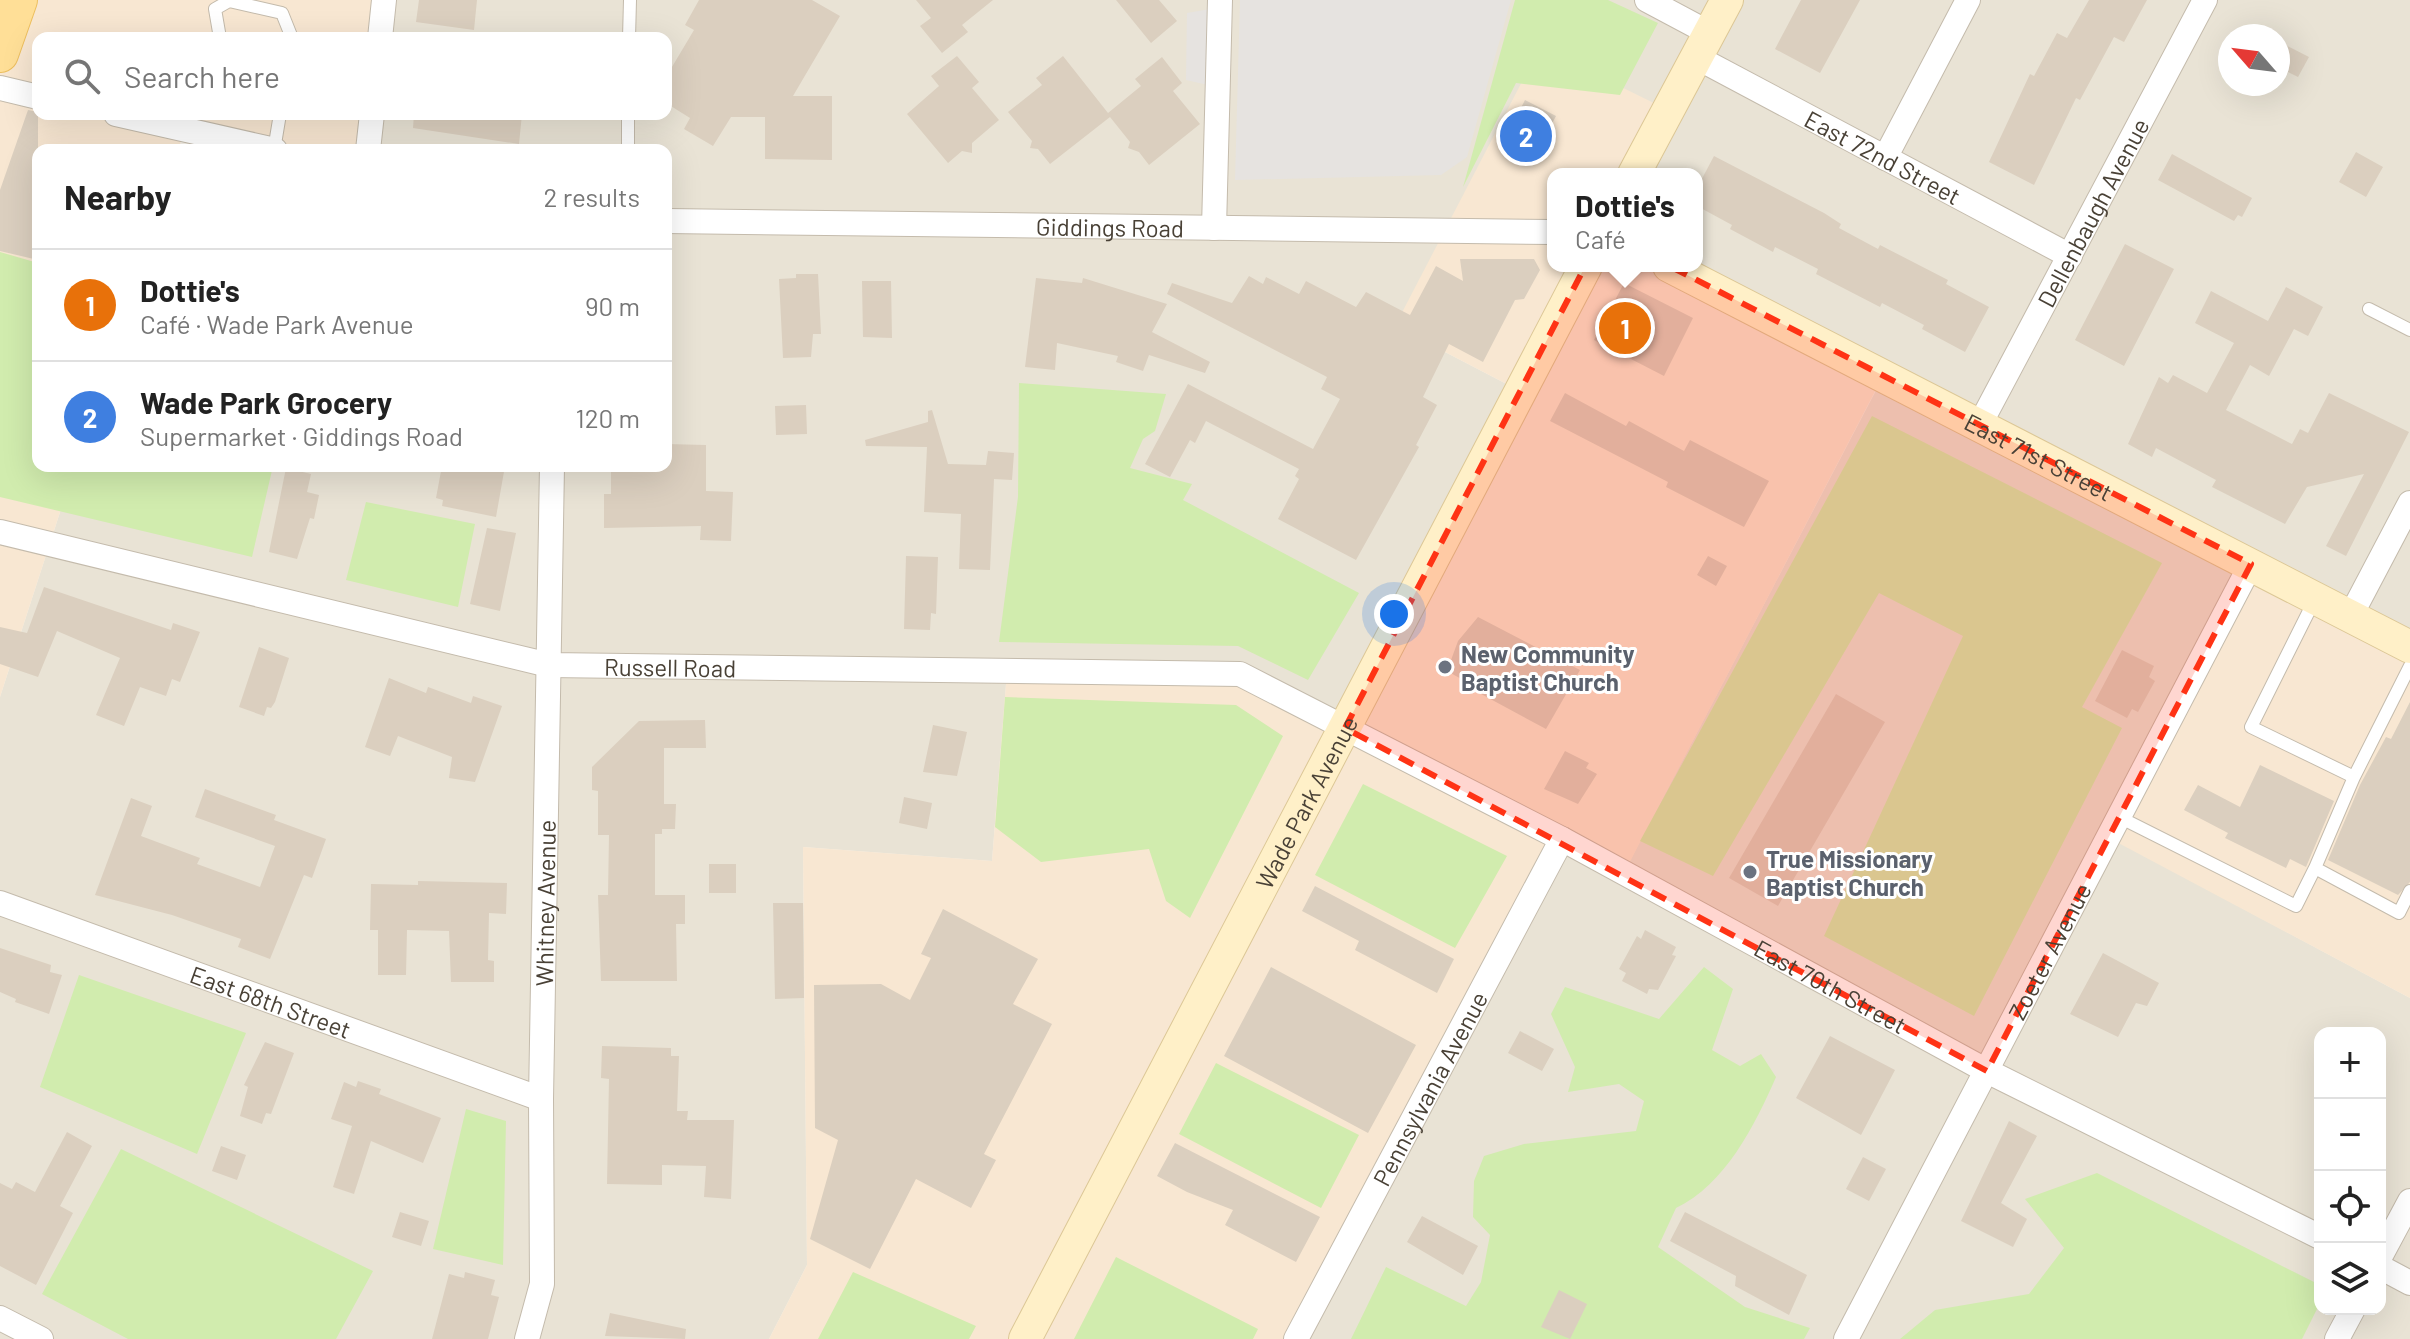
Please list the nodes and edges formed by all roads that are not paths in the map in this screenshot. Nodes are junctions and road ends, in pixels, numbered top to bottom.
1 (19, 0) edge
2 (384, 0) edge
3 (630, 0) edge
4 (1220, 0) edge
5 (1647, 0) edge
6 (1727, 0) edge
7 (1968, 0) edge
8 (2205, 0) edge
9 (219, 32) edge
10 (290, 32) edge
11 (381, 32) edge
12 (629, 32) edge
13 (1702, 45) junction
14 (0, 54) edge
15 (0, 88) edge
16 (32, 96) edge
17 (142, 120) edge
18 (279, 120) edge
19 (371, 120) edge
20 (628, 120) edge
21 (248, 144) edge
22 (276, 144) edge
23 (369, 144) edge
24 (628, 144) edge
25 (1885, 158) junction
26 (1637, 168) edge
27 (672, 221) edge
28 (1214, 228) junction
29 (1547, 232) edge
30 (2070, 256) junction
31 (1583, 272) edge
32 (1681, 272) edge
33 (2369, 309) dead end
34 (2410, 330) edge
35 (1979, 426) junction
36 (552, 472) edge
37 (2410, 503) edge
38 (0, 532) edge
39 (2251, 564) junction
40 (2316, 599) junction
41 (2350, 617) junction
42 (2410, 647) edge
43 (549, 665) junction
44 (2410, 666) edge
45 (1345, 728) junction
46 (2354, 777) junction
47 (2119, 817) junction
48 (1562, 839) junction
49 (2315, 868) junction
50 (2410, 891) edge
51 (0, 903) edge
52 (1987, 1071) junction
53 (541, 1099) junction
54 (2410, 1201) edge
55 (2314, 1234) edge
56 (2386, 1246) edge
57 (2386, 1270) edge
58 (2410, 1283) edge
59 (2350, 1315) edge
60 (0, 1318) edge
61 (41, 1339) edge
62 (527, 1339) edge
63 (1025, 1339) edge
64 (1296, 1339) edge
65 (1846, 1339) edge
66 (2337, 1339) edge

1 - 14 main road
2 - 11 street
3 - 12 lane
4 - 28 street
5 - 13 street, East 72nd Street
6 - 13 street
7 - 25 street
8 - 30 street, Dellenbaugh Avenue
9 - 10 lane
13 - 25 street, East 72nd Street
13 - 26 street
15 - 16 street
17 - 21 street
18 - 22 lane
19 - 23 street
20 - 24 lane
25 - 30 street, East 72nd Street
27 - 28 street, Giddings Road
28 - 29 street, Giddings Road
30 - 35 street, Dellenbaugh Avenue
31 - 45 street, Wade Park Avenue
32 - 35 street, East 71st Street
33 - 34 lane
35 - 39 street, East 71st Street
36 - 43 street, Whitney Avenue
37 - 41 street
38 - 43 street, Russell Road
39 - 40 street, East 71st Street
39 - 47 street, Zoeter Avenue
40 - 41 street, East 71st Street
40 - 46 lane
41 - 42 street, East 71st Street
43 - 45 street, Russell Road
43 - 53 street, Whitney Avenue
44 - 46 lane
45 - 48 street, East 70th Street
45 - 63 street, Wade Park Avenue
46 - 49 lane
47 - 49 lane
47 - 52 street, Zoeter Avenue
48 - 52 street, East 70th Street
48 - 64 street, Pennsylvania Avenue
49 - 50 lane
51 - 53 street, East 68th Street
52 - 55 street, East 70th Street
52 - 65 street, Zoeter Avenue
53 - 62 street, Whitney Avenue
54 - 56 street
57 - 58 street
59 - 66 street
60 - 61 street

